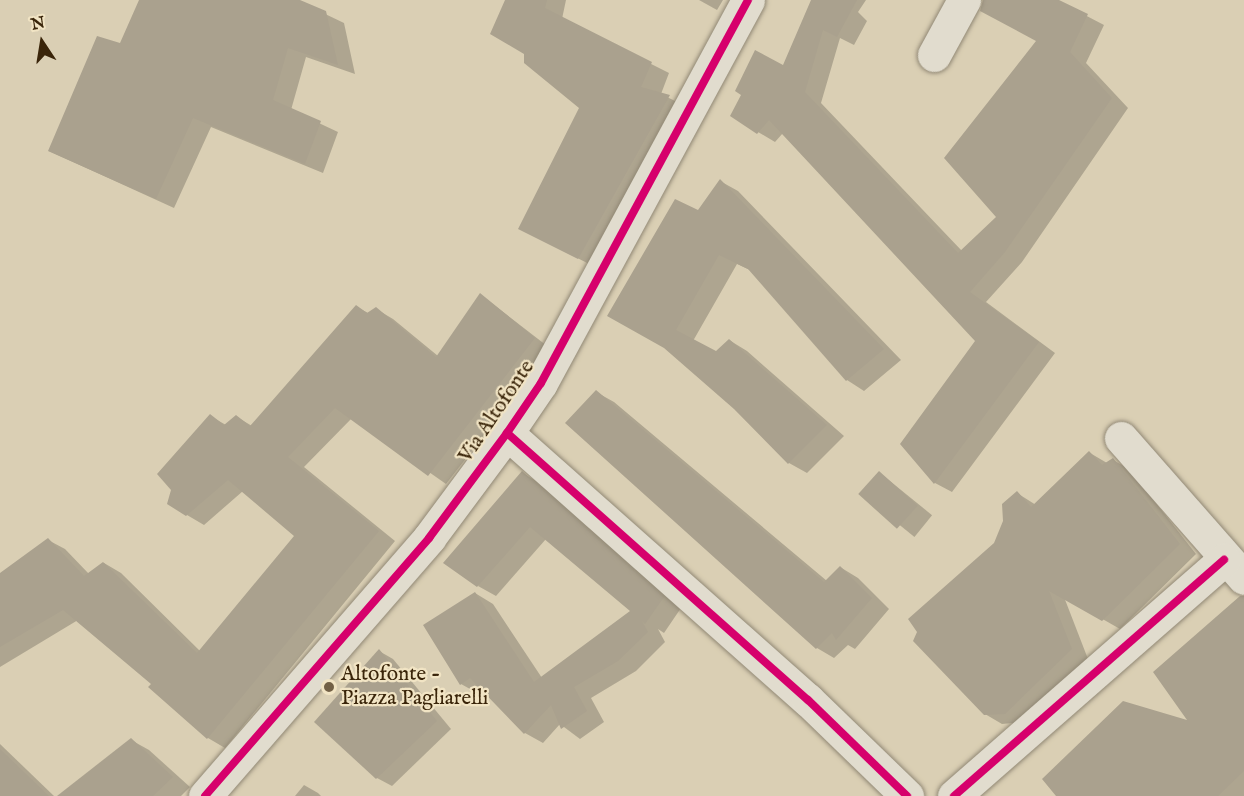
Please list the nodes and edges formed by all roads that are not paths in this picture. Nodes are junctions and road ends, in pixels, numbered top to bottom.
1 (748, 0) edge
2 (964, 0) edge
3 (934, 55) dead end
4 (507, 433) junction
5 (1121, 438) dead end
6 (1234, 569) edge
7 (205, 796) edge
8 (907, 796) edge
9 (954, 796) edge

1 - 4 street, Via Altofonte
2 - 3 street
4 - 7 street, Via Altofonte
4 - 8 street
5 - 6 street
6 - 9 street

